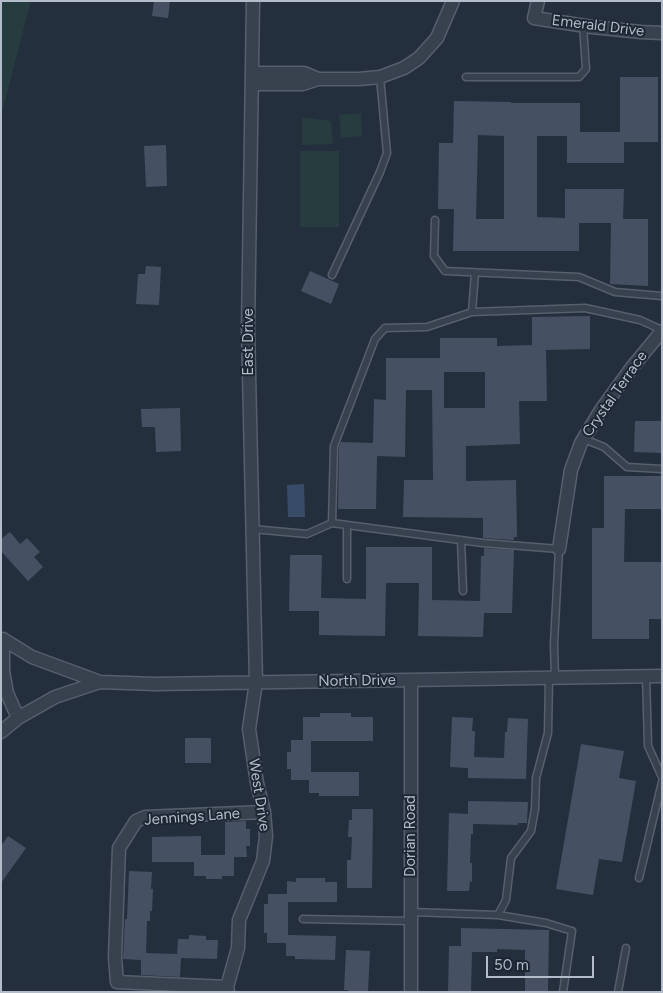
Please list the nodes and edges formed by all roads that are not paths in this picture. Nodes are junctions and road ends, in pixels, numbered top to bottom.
1 (253, 1) edge
2 (454, 1) edge
3 (538, 1) edge
4 (584, 26) junction
5 (662, 33) edge
6 (380, 77) junction
7 (466, 77) dead end
8 (253, 78) junction
9 (435, 220) dead end
10 (475, 273) junction
11 (332, 274) dead end
12 (662, 296) edge
13 (472, 312) junction
14 (662, 330) edge
15 (584, 439) junction
16 (662, 469) edge
17 (332, 523) junction
18 (347, 525) junction
19 (252, 529) junction
20 (461, 540) junction
21 (559, 549) junction
22 (346, 579) dead end
23 (463, 591) dead end
24 (2, 638) edge
25 (646, 676) junction
26 (662, 676) edge
27 (552, 678) junction
28 (411, 680) junction
29 (100, 682) junction
30 (256, 682) junction
31 (18, 718) junction
32 (1, 732) edge
33 (662, 777) edge
34 (662, 782) edge
35 (264, 812) junction
36 (639, 878) dead end
37 (498, 915) junction
38 (411, 917) junction
39 (303, 919) dead end
40 (626, 948) dead end
41 (117, 987) edge
42 (161, 988) edge
43 (228, 989) edge
44 (411, 992) edge
45 (563, 992) edge
46 (618, 992) edge

1 - 8 street, East Drive
2 - 6 street
3 - 4 street, Emerald Drive
4 - 5 street, Emerald Drive
4 - 7 lane
6 - 8 street
6 - 11 lane
8 - 19 street, East Drive
9 - 10 lane
10 - 12 lane
10 - 13 lane
13 - 14 lane
13 - 17 lane
14 - 15 street, Crystal Terrace
15 - 16 lane
15 - 21 street, Crystal Terrace
17 - 18 lane
17 - 19 lane
18 - 20 lane
18 - 22 lane
19 - 30 street, East Drive
20 - 21 lane
20 - 23 lane
21 - 27 lane
24 - 29 street
24 - 31 street
25 - 26 street, North Drive
25 - 27 street, North Drive
25 - 33 lane
27 - 28 street, North Drive
27 - 37 lane
28 - 30 street, North Drive
28 - 38 street, Dorian Road
29 - 30 street, North Drive
29 - 31 street, North Drive
30 - 35 street, West Drive
31 - 32 street, North Drive
34 - 36 lane
35 - 41 street, Jennings Lane
35 - 43 street, West Drive
37 - 38 lane
37 - 45 lane
38 - 39 lane
38 - 44 street, Dorian Road
40 - 46 lane
41 - 42 street
42 - 43 street

